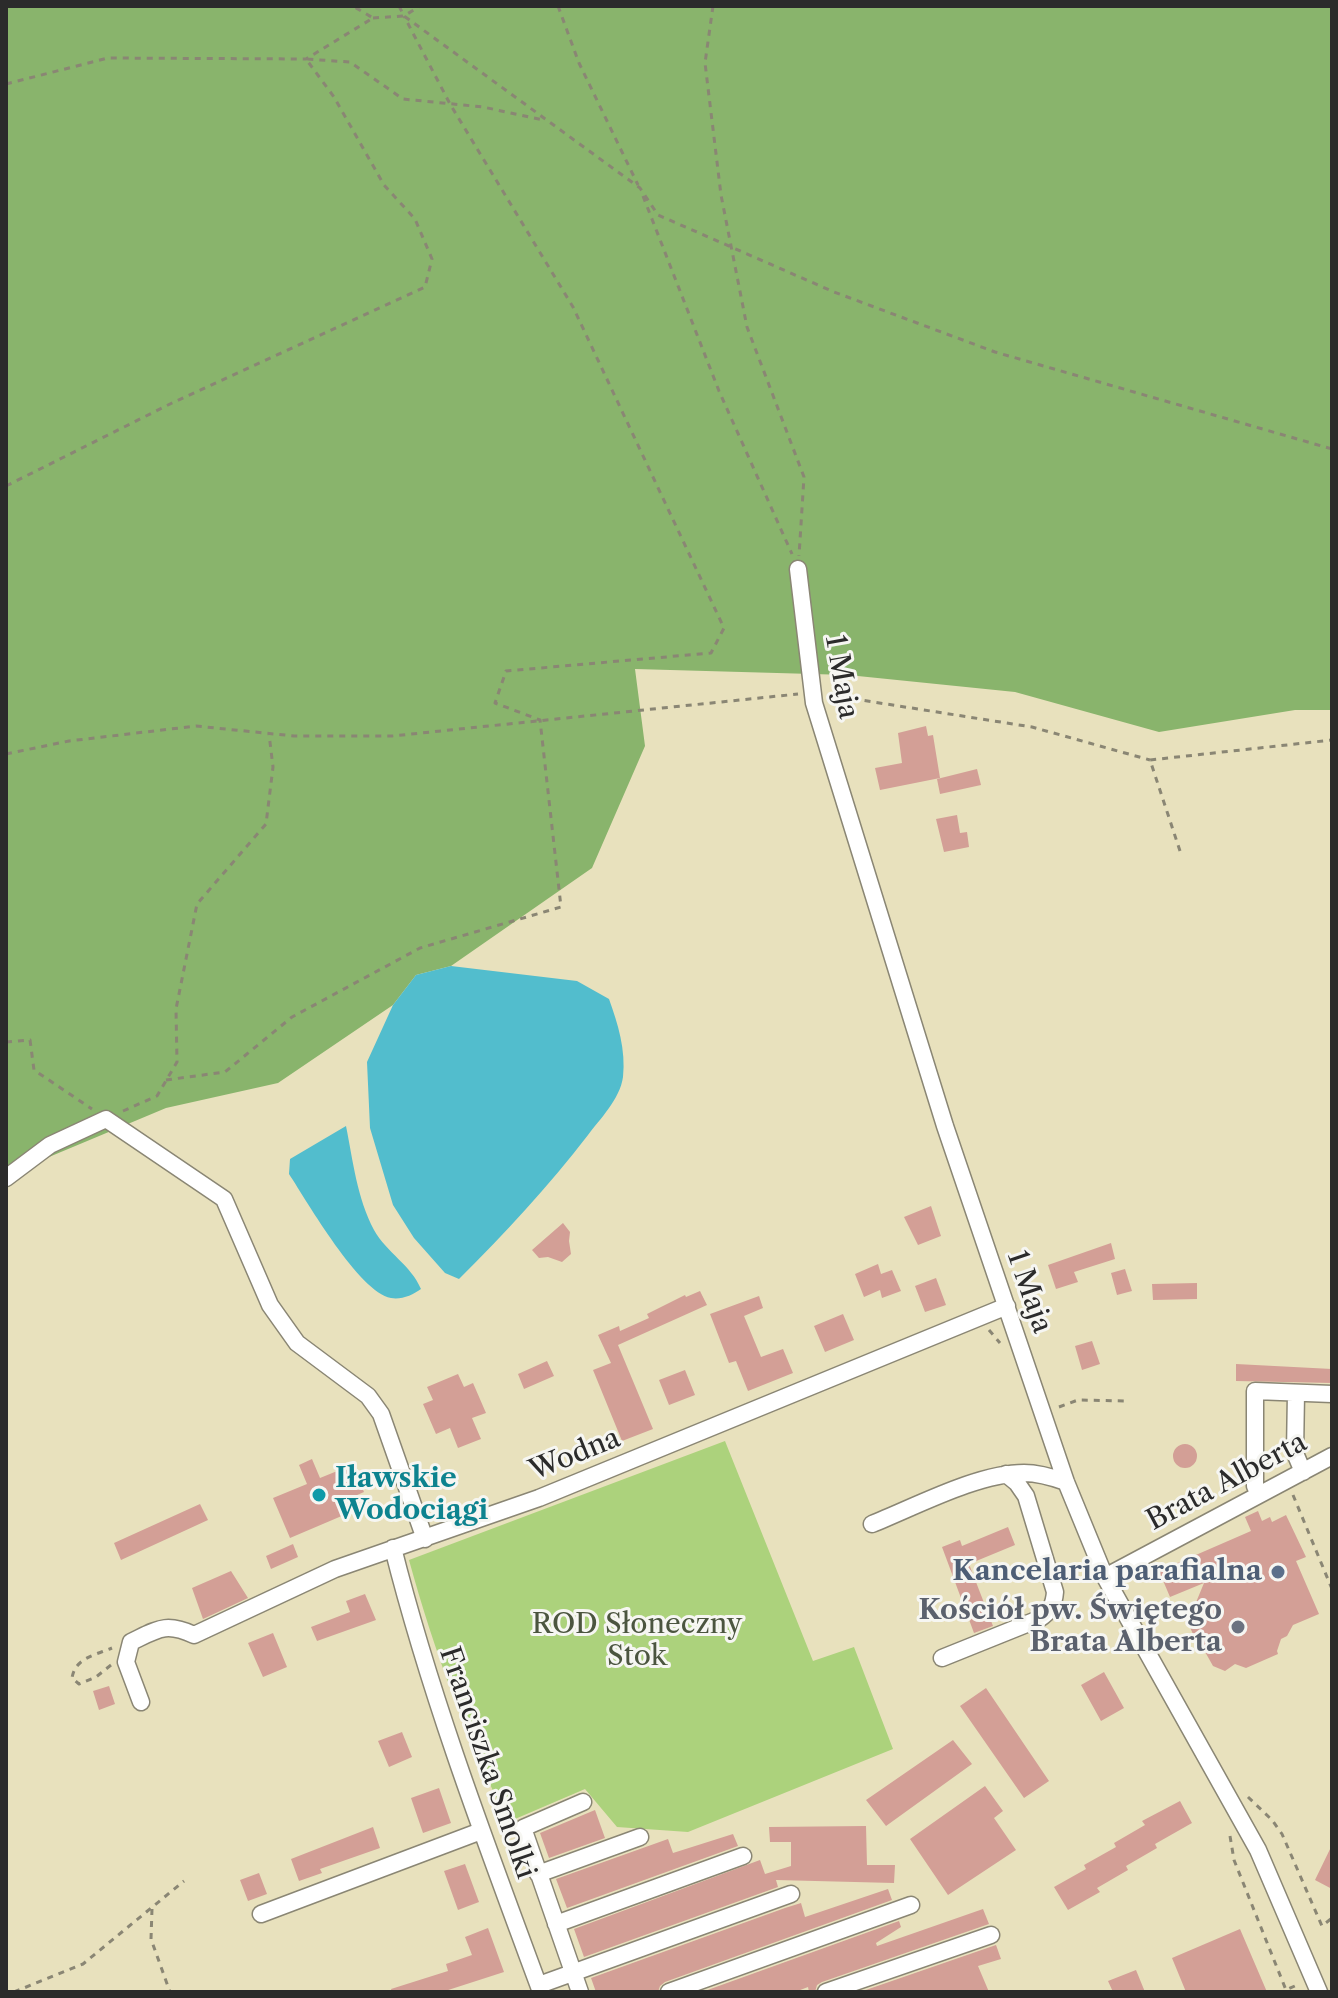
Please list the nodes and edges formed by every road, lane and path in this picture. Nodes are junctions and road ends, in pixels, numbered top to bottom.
1 (353, 6) edge
2 (399, 6) edge
3 (420, 6) edge
4 (558, 6) edge
5 (713, 6) edge
6 (404, 16) junction
7 (373, 18) junction
8 (306, 59) junction
9 (6, 84) edge
10 (450, 104) junction
11 (545, 120) junction
12 (640, 188) junction
13 (731, 246) junction
14 (1332, 449) edge
15 (6, 486) edge
16 (798, 569) junction
17 (813, 693) junction
18 (540, 720) junction
19 (269, 734) junction
20 (1332, 740) edge
21 (6, 754) edge
22 (1150, 760) junction
23 (1180, 851) dead end
24 (6, 1042) edge
25 (166, 1080) junction
26 (106, 1119) junction
27 (6, 1178) edge
28 (1007, 1306) junction
29 (984, 1316) junction
30 (1006, 1349) dead end
31 (1296, 1393) junction
32 (1332, 1394) edge
33 (1126, 1401) dead end
34 (1043, 1413) junction
35 (1332, 1456) edge
36 (1303, 1472) junction
37 (1006, 1474) junction
38 (1287, 1480) junction
39 (1066, 1482) junction
40 (1259, 1495) junction
41 (872, 1524) dead end
42 (425, 1539) junction
43 (393, 1548) junction
44 (1105, 1577) junction
45 (1332, 1589) edge
46 (130, 1644) junction
47 (942, 1658) dead end
48 (141, 1702) dead end
49 (1247, 1796) dead end
50 (583, 1802) dead end
51 (1229, 1826) dead end
52 (481, 1831) junction
53 (640, 1837) dead end
54 (743, 1856) dead end
55 (538, 1874) junction
56 (184, 1881) dead end
57 (791, 1894) dead end
58 (911, 1905) dead end
59 (152, 1909) junction
60 (261, 1914) dead end
61 (1332, 1918) edge
62 (556, 1924) junction
63 (991, 1935) dead end
64 (573, 1972) junction
65 (1316, 1985) edge
66 (540, 1989) edge
67 (1287, 1991) edge
68 (14, 1992) edge
69 (170, 1992) edge
70 (580, 1992) edge
71 (669, 1992) edge
72 (826, 1992) edge

1 - 7 path
2 - 6 path
3 - 6 path
4 - 12 path
5 - 13 path
6 - 7 path
6 - 10 path
6 - 11 path
7 - 8 path
8 - 9 path
8 - 10 path
8 - 15 path
10 - 11 path
10 - 18 path
11 - 12 path
12 - 13 path
12 - 16 path
13 - 14 path
13 - 16 path
16 - 17 street, 1 Maja
17 - 18 path
17 - 22 path
17 - 28 street, 1 Maja
18 - 19 path
18 - 25 path
19 - 21 path
19 - 25 path
20 - 22 path
22 - 23 path
24 - 26 path
25 - 26 path
26 - 27 street
26 - 42 street
28 - 29 street, Wodna
28 - 34 street, 1 Maja
29 - 30 path
29 - 42 street, Wodna
31 - 32 street
31 - 36 street
31 - 40 street
33 - 34 path
34 - 39 street, 1 Maja
35 - 36 street, Brata Alberta
36 - 38 street, Brata Alberta
37 - 39 street
37 - 41 street
37 - 47 street
38 - 40 street, Brata Alberta
38 - 45 path
39 - 44 street, 1 Maja
40 - 44 street, Brata Alberta
42 - 43 street, Wodna
43 - 46 street, Wodna
43 - 52 street, Franciszka Smolki
44 - 65 street, 1 Maja
46 - 46 path
46 - 48 street
49 - 61 path
50 - 55 street
51 - 67 path
52 - 60 street
52 - 66 street, Franciszka Smolki
53 - 55 street
54 - 62 street
55 - 62 street
56 - 59 path
57 - 64 street
58 - 71 street
59 - 68 path
59 - 69 path
62 - 64 street
63 - 72 street
64 - 66 street
64 - 70 street
65 - 67 path

